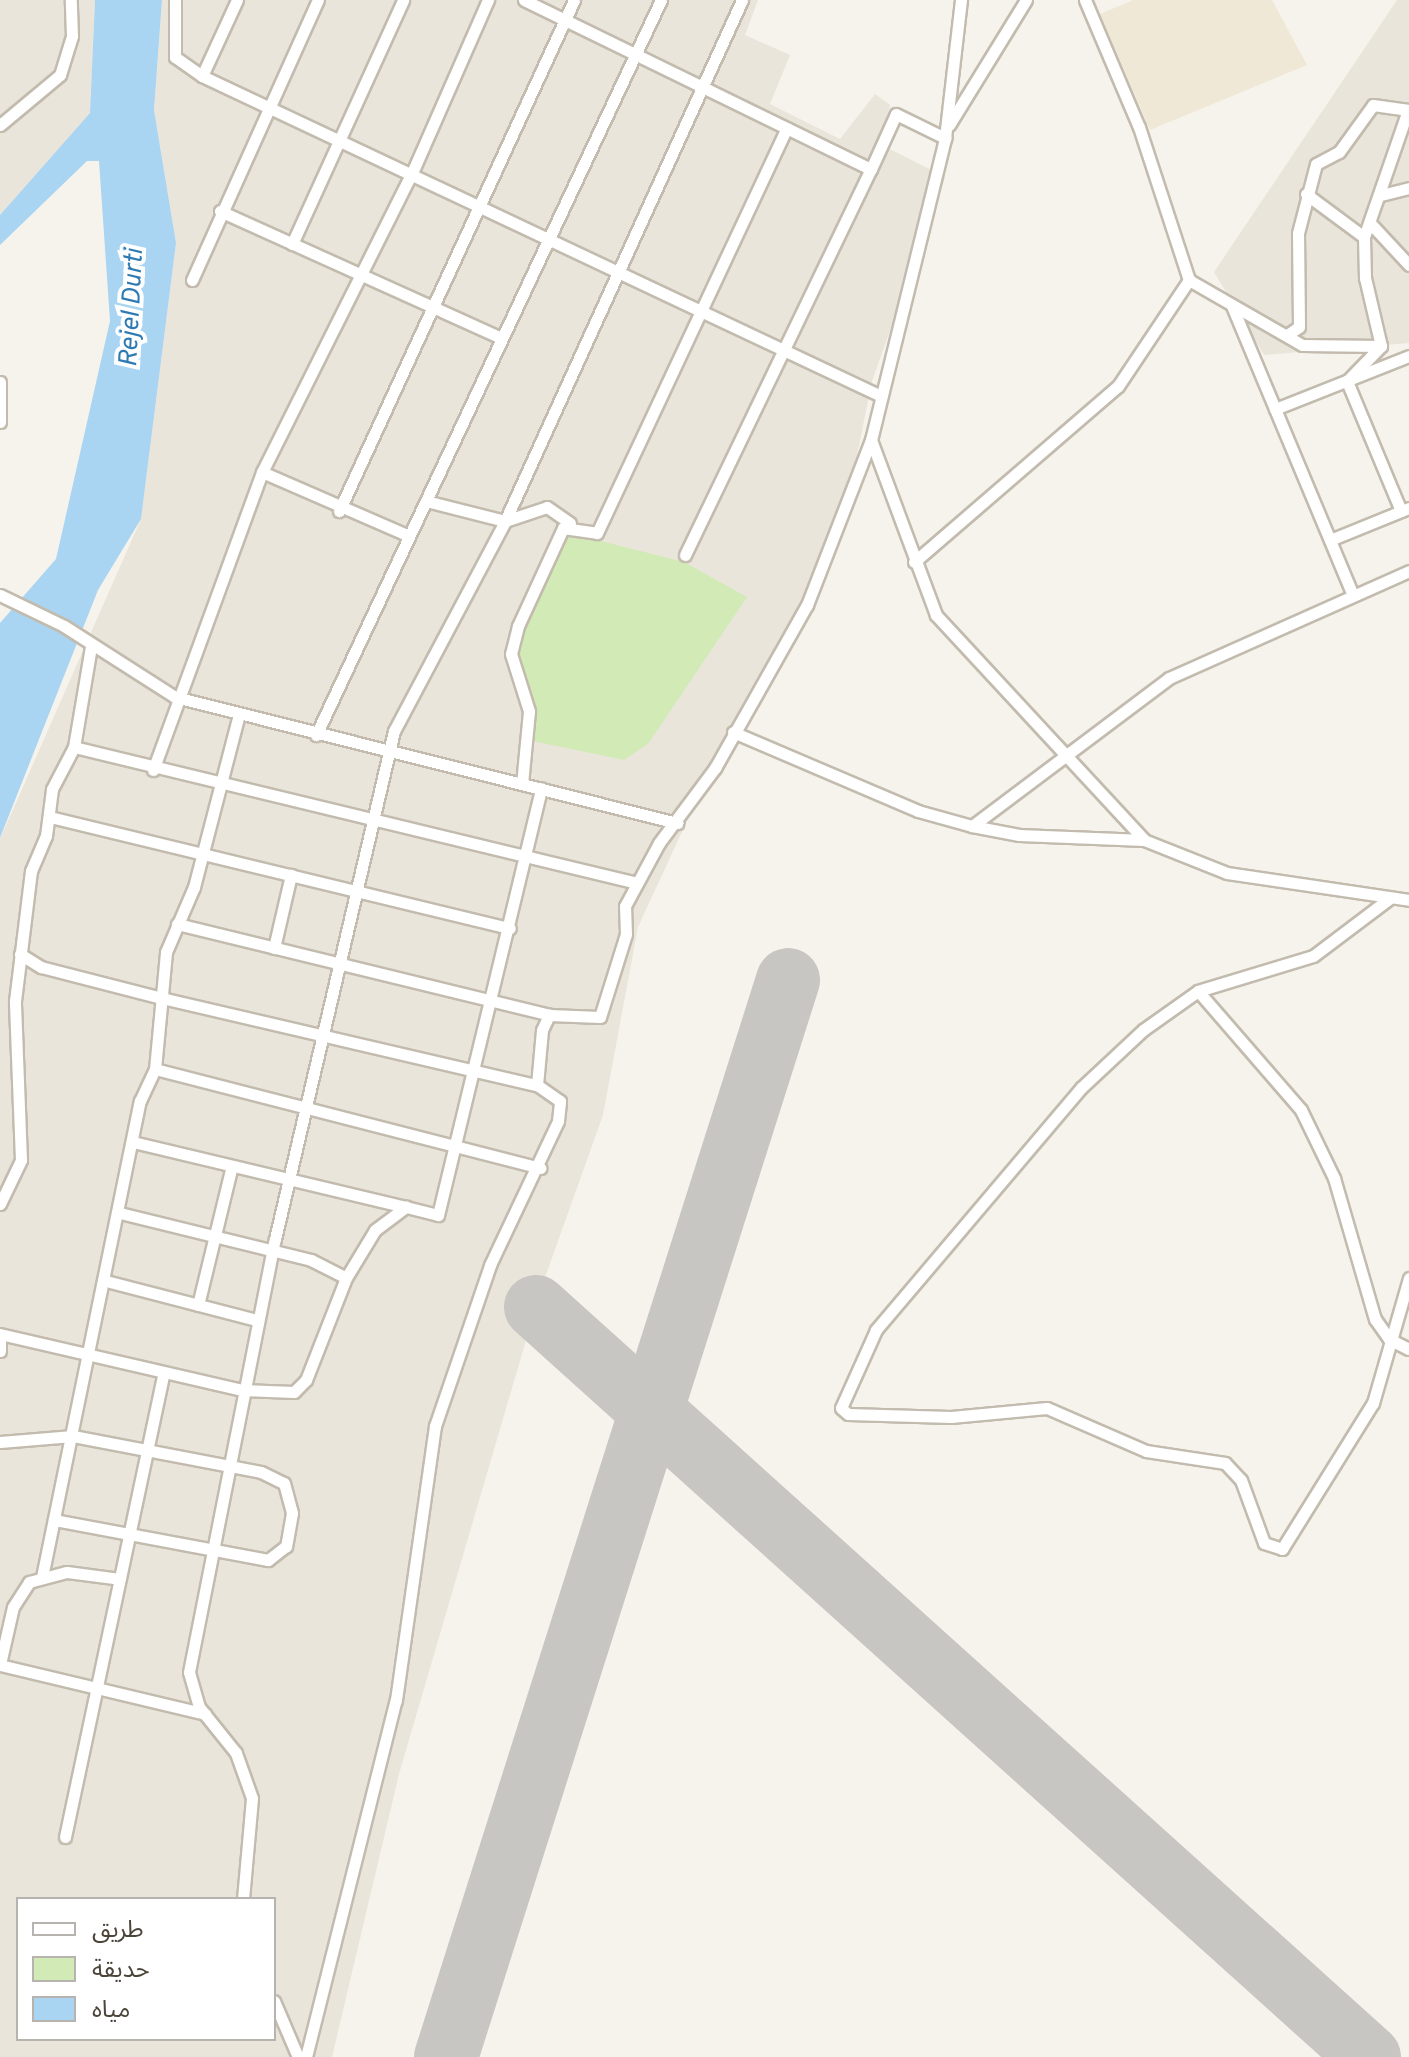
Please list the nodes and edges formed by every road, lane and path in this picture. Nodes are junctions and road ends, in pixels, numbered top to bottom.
1 (71, 0) edge
2 (175, 0) edge
3 (237, 0) edge
4 (318, 0) edge
5 (403, 0) edge
6 (488, 0) edge
7 (524, 0) edge
8 (574, 0) edge
9 (661, 0) edge
10 (742, 0) edge
11 (961, 0) edge
12 (1026, 0) edge
13 (1085, 0) edge
14 (565, 19) junction
15 (635, 52) junction
16 (202, 76) junction
17 (707, 86) junction
18 (268, 105) junction
19 (1409, 110) edge
20 (0, 125) edge
21 (787, 128) junction
22 (945, 135) junction
23 (1407, 135) edge
24 (338, 138) junction
25 (871, 169) junction
26 (412, 173) junction
27 (1409, 188) edge
28 (1306, 194) junction
29 (1381, 195) junction
30 (479, 205) junction
31 (220, 211) junction
32 (1371, 224) junction
33 (1364, 237) junction
34 (548, 238) junction
35 (292, 244) junction
36 (1409, 265) edge
37 (620, 272) junction
38 (362, 275) junction
39 (192, 280) dead end
40 (1189, 280) junction
41 (432, 306) junction
42 (1232, 306) junction
43 (701, 311) junction
44 (1287, 335) junction
45 (501, 338) junction
46 (1381, 346) junction
47 (787, 351) junction
48 (1409, 356) edge
49 (1347, 381) junction
50 (0, 382) edge
51 (881, 396) junction
52 (1275, 409) junction
53 (0, 422) edge
54 (871, 440) junction
55 (262, 472) junction
56 (426, 501) junction
57 (1405, 510) edge
58 (339, 511) junction
59 (505, 521) junction
60 (570, 523) junction
61 (409, 536) junction
62 (1330, 540) junction
63 (685, 555) dead end
64 (914, 562) junction
65 (1409, 571) edge
66 (0, 595) edge
67 (1353, 595) junction
68 (91, 646) junction
69 (175, 697) junction
70 (239, 714) junction
71 (733, 732) junction
72 (316, 735) junction
73 (74, 747) junction
74 (389, 754) junction
75 (1062, 757) junction
76 (153, 770) junction
77 (522, 784) junction
78 (219, 785) junction
79 (541, 788) junction
80 (50, 817) junction
81 (374, 821) junction
82 (677, 823) junction
83 (972, 826) junction
84 (1144, 840) junction
85 (203, 854) junction
86 (526, 860) junction
87 (291, 875) junction
88 (637, 883) junction
89 (358, 890) junction
90 (1390, 898) junction
91 (1409, 900) edge
92 (177, 924) junction
93 (510, 928) junction
94 (274, 948) junction
95 (20, 954) junction
96 (341, 964) junction
97 (1198, 991) junction
98 (166, 999) junction
99 (493, 1000) junction
100 (549, 1015) junction
101 (325, 1036) junction
102 (155, 1069) junction
103 (477, 1073) junction
104 (537, 1085) junction
105 (307, 1107) junction
106 (133, 1142) junction
107 (454, 1146) junction
108 (232, 1166) junction
109 (540, 1168) junction
110 (289, 1180) junction
111 (0, 1204) edge
112 (406, 1207) junction
113 (120, 1213) junction
114 (215, 1236) junction
115 (272, 1254) junction
116 (346, 1278) junction
117 (1409, 1278) edge
118 (106, 1281) junction
119 (198, 1305) junction
120 (257, 1320) junction
121 (0, 1337) edge
122 (1389, 1339) junction
123 (1409, 1349) edge
124 (0, 1351) edge
125 (89, 1352) junction
126 (164, 1373) junction
127 (242, 1390) junction
128 (73, 1436) junction
129 (0, 1442) edge
130 (147, 1455) junction
131 (226, 1467) junction
132 (54, 1520) junction
133 (128, 1537) junction
134 (209, 1552) junction
135 (42, 1577) junction
136 (120, 1579) junction
137 (0, 1665) edge
138 (97, 1686) junction
139 (205, 1714) junction
140 (65, 1837) dead end
141 (243, 1897) edge
142 (276, 2006) edge
143 (298, 2057) edge
144 (306, 2057) edge

1 - 20 street
2 - 16 street
3 - 16 street
4 - 18 street
5 - 24 street
6 - 26 street
7 - 14 street
8 - 14 street
9 - 15 street
10 - 17 street
11 - 22 street
12 - 22 street
13 - 40 street
14 - 15 street
14 - 30 street
15 - 17 street
15 - 34 street
16 - 18 street
17 - 21 street
17 - 37 street
18 - 24 street
18 - 31 street
19 - 23 street
19 - 28 street
21 - 25 street
21 - 43 street
22 - 25 street
22 - 51 street
23 - 29 street
24 - 26 street
24 - 35 street
25 - 47 street
26 - 30 street
26 - 38 street
27 - 29 street
28 - 33 street
28 - 44 street
29 - 32 street
30 - 34 street
30 - 41 street
31 - 35 street
31 - 39 street
32 - 33 street
32 - 36 street
33 - 46 street
34 - 37 street
34 - 45 street
35 - 38 street
37 - 43 street
37 - 59 street
38 - 41 street
38 - 55 street
40 - 42 street
40 - 64 street
41 - 45 street
41 - 58 street
42 - 44 street
42 - 52 street
43 - 47 street
43 - 60 street
44 - 46 street
45 - 56 street
46 - 49 street
47 - 51 street
47 - 63 street
48 - 49 street
49 - 52 street
49 - 57 street
50 - 53 street
51 - 54 street
52 - 62 street
54 - 64 street
54 - 71 street
55 - 58 street
55 - 69 street
56 - 59 street
56 - 61 street
57 - 62 street
58 - 61 street
59 - 60 street
59 - 74 street
60 - 77 street
61 - 72 street
62 - 67 street
64 - 75 street
65 - 67 street
66 - 68 street
67 - 75 street
68 - 69 street
68 - 73 street
69 - 70 street
69 - 76 street
70 - 72 street
70 - 78 street
71 - 82 street
71 - 83 street
72 - 74 street
73 - 76 street
73 - 80 street
74 - 77 street
74 - 81 street
75 - 83 street
75 - 84 street
76 - 78 street
77 - 79 street
78 - 81 street
78 - 85 street
79 - 82 street
79 - 86 street
80 - 85 street
80 - 95 street
81 - 86 street
81 - 89 street
82 - 88 street
83 - 84 street
84 - 90 street
85 - 87 street
85 - 92 street
86 - 88 street
86 - 93 street
87 - 89 street
87 - 94 street
88 - 100 street
89 - 93 street
89 - 96 street
90 - 91 street
90 - 97 street
92 - 94 street
92 - 98 street
93 - 99 street
94 - 96 street
95 - 98 street
95 - 111 street
96 - 99 street
96 - 101 street
97 - 122 street
97 - 122 street
98 - 101 street
98 - 102 street
99 - 100 street
99 - 103 street
100 - 104 street
101 - 103 street
101 - 105 street
102 - 105 street
102 - 106 street
103 - 104 street
103 - 107 street
104 - 109 street
105 - 107 street
105 - 110 street
106 - 108 street
106 - 113 street
107 - 109 street
107 - 112 street
108 - 110 street
108 - 114 street
109 - 144 street
110 - 112 street
110 - 115 street
112 - 116 street
113 - 114 street
113 - 118 street
114 - 115 street
114 - 119 street
115 - 116 street
115 - 120 street
116 - 127 street
117 - 122 street
118 - 119 street
118 - 125 street
119 - 120 street
120 - 127 street
121 - 124 street
121 - 125 street
122 - 123 street
125 - 126 street
125 - 128 street
126 - 127 street
126 - 130 street
127 - 131 street
128 - 129 street
128 - 130 street
128 - 132 street
130 - 131 street
130 - 133 street
131 - 134 street
131 - 134 street
132 - 133 street
132 - 135 street
133 - 134 street
133 - 136 street
134 - 139 street
135 - 136 street
135 - 137 street
136 - 138 street
137 - 138 street
138 - 139 street
138 - 140 street
139 - 141 street
142 - 143 street

